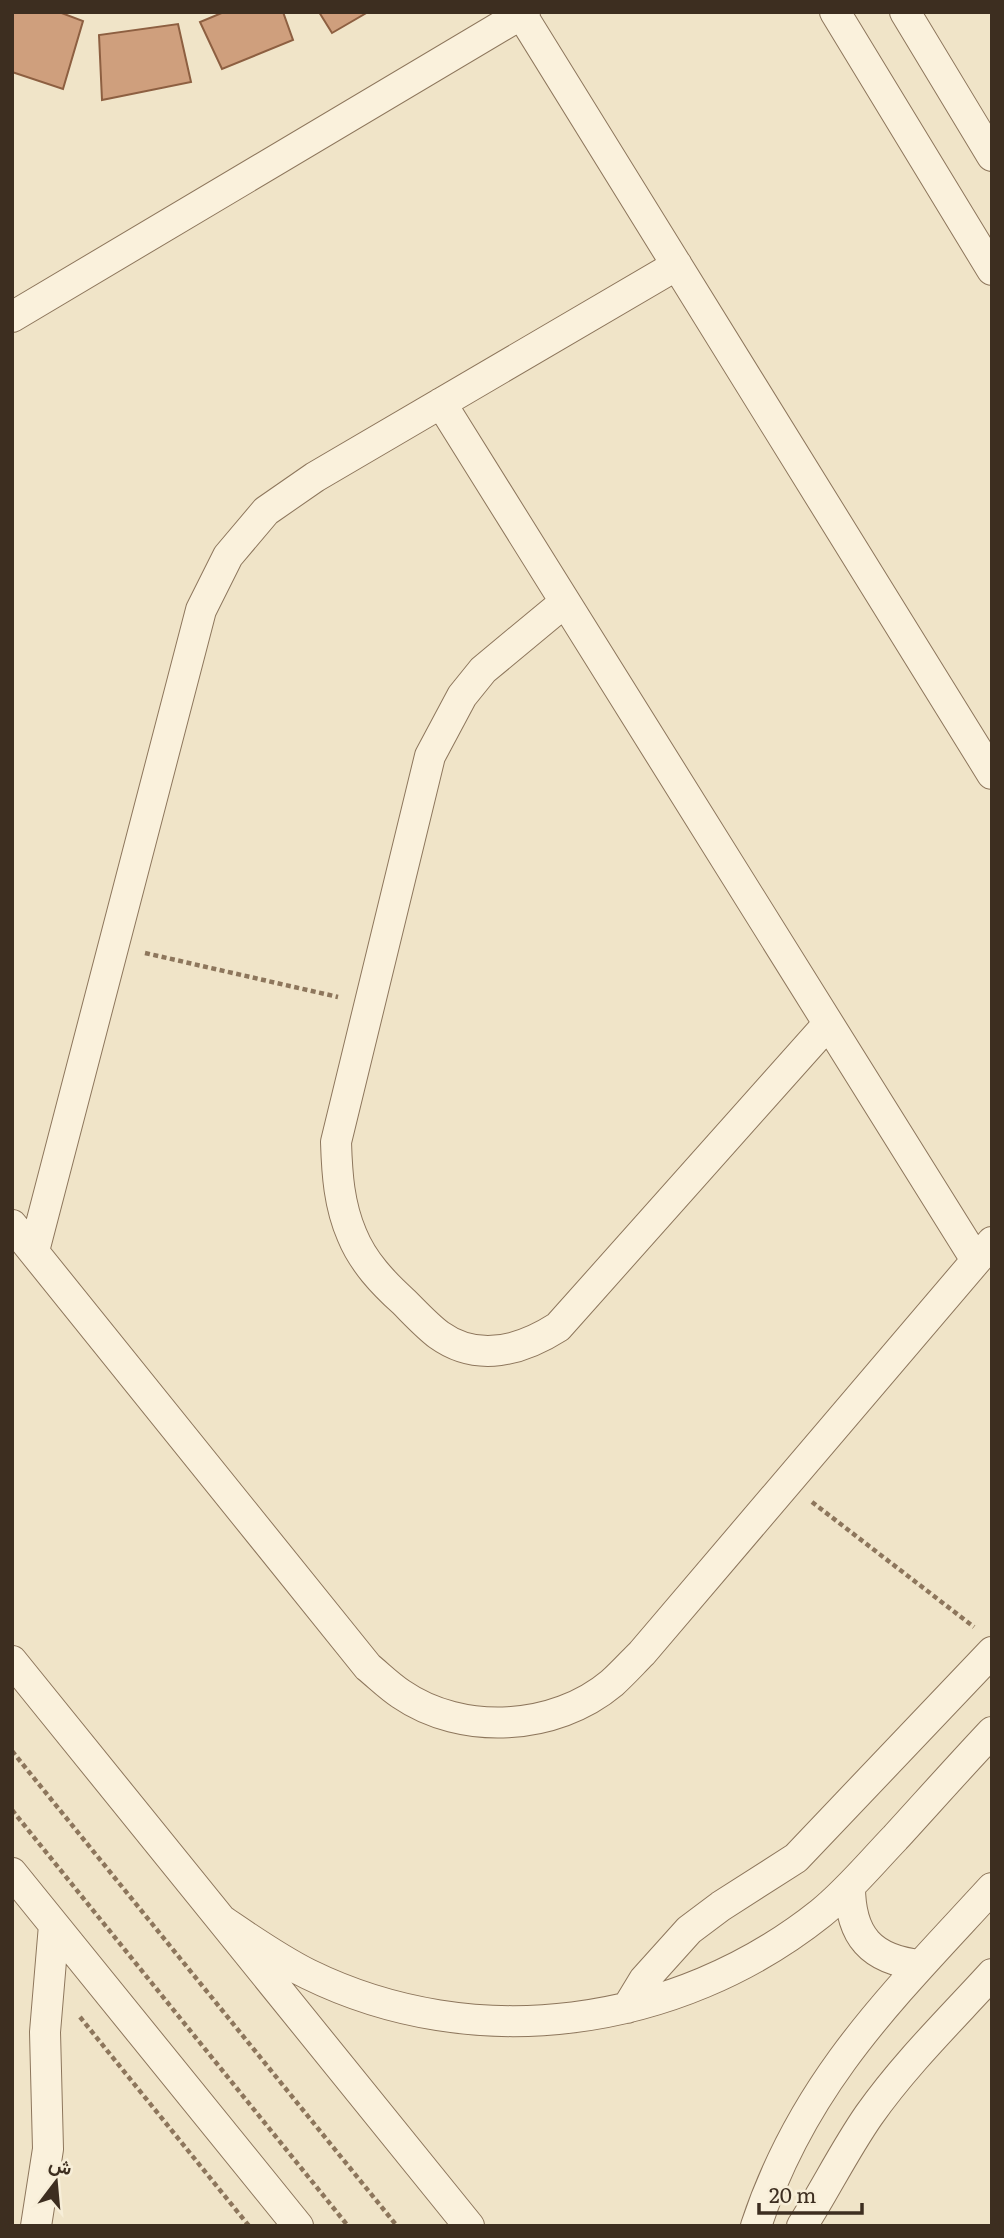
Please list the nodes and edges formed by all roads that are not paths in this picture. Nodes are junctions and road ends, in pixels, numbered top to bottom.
1 (835, 12) edge
2 (905, 12) edge
3 (522, 13) edge
4 (992, 156) edge
5 (677, 265) junction
6 (992, 270) edge
7 (12, 317) edge
8 (441, 403) junction
9 (565, 603) junction
10 (992, 774) edge
11 (828, 1024) junction
12 (12, 1225) edge
13 (34, 1251) junction
14 (984, 1251) edge
15 (986, 1642) edge
16 (12, 1661) edge
17 (992, 1732) edge
18 (12, 1873) edge
19 (850, 1886) junction
20 (992, 1888) edge
21 (223, 1921) junction
22 (54, 1925) junction
23 (921, 1965) junction
24 (992, 1974) edge
25 (627, 2008) junction
26 (36, 2226) edge
27 (298, 2226) edge
28 (469, 2226) edge
29 (756, 2226) edge
30 (802, 2226) edge

1 - 6 street
2 - 4 street
3 - 5 street
3 - 7 street
5 - 8 street
5 - 10 street
8 - 9 street
8 - 13 street
9 - 11 street
9 - 11 street
11 - 14 street
12 - 13 street
13 - 14 street
15 - 25 street
16 - 21 street
17 - 19 street
18 - 22 street
19 - 23 street
19 - 25 street
20 - 23 street
21 - 25 street
21 - 28 street
22 - 26 street
22 - 27 street
23 - 29 street
24 - 30 street

